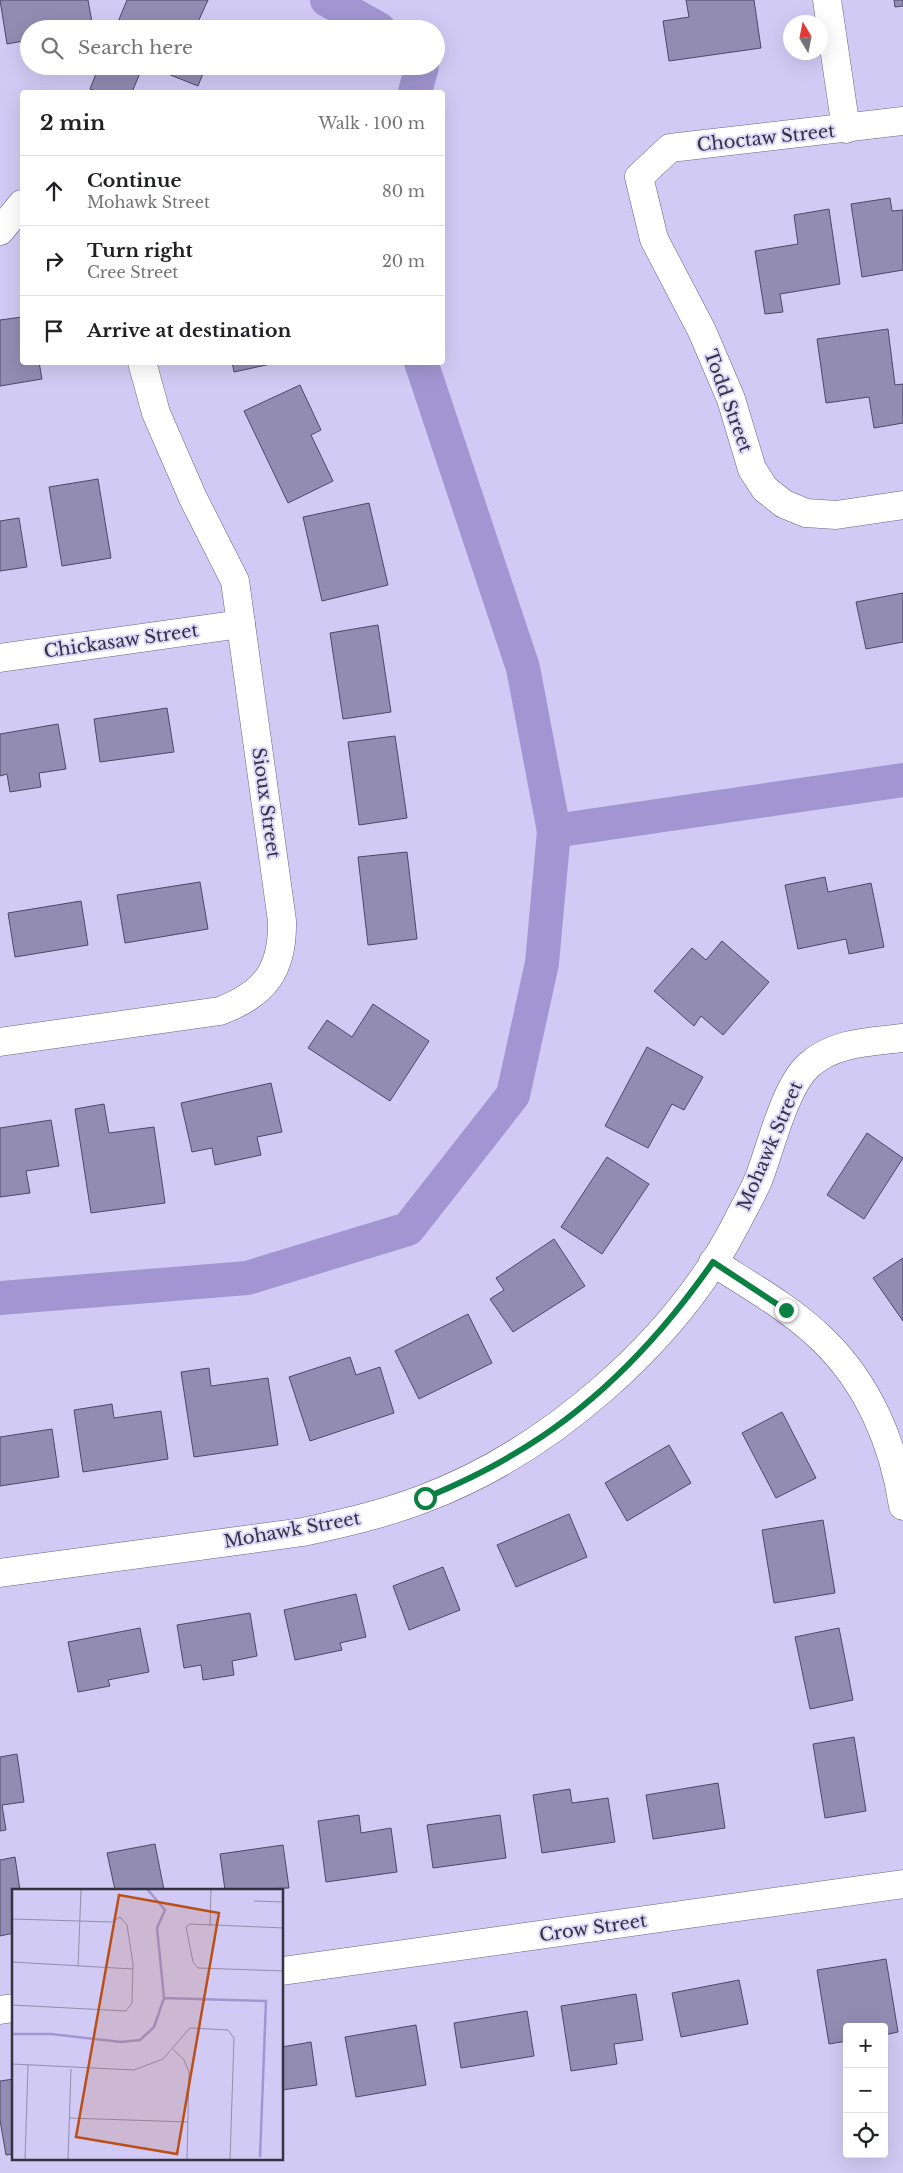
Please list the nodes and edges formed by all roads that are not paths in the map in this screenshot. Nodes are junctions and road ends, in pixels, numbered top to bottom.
1 (827, 0) edge
2 (903, 121) edge
3 (846, 129) junction
4 (639, 177) joint
5 (20, 206) edge
6 (0, 231) edge
7 (143, 365) edge
8 (903, 505) edge
9 (241, 624) junction
10 (0, 658) edge
11 (903, 1038) edge
12 (0, 1042) edge
13 (713, 1262) junction
14 (903, 1506) edge
15 (0, 1573) edge
16 (903, 1884) edge
17 (284, 1971) edge

1 - 3 street
2 - 3 street, Choctaw Street
3 - 4 street, Choctaw Street
4 - 8 street, Todd Street
5 - 6 street
7 - 9 street, Sioux Street
9 - 10 street, Chickasaw Street
9 - 12 street, Sioux Street
11 - 13 street, Mohawk Street
13 - 14 street
13 - 15 street, Mohawk Street
16 - 17 street, Crow Street

